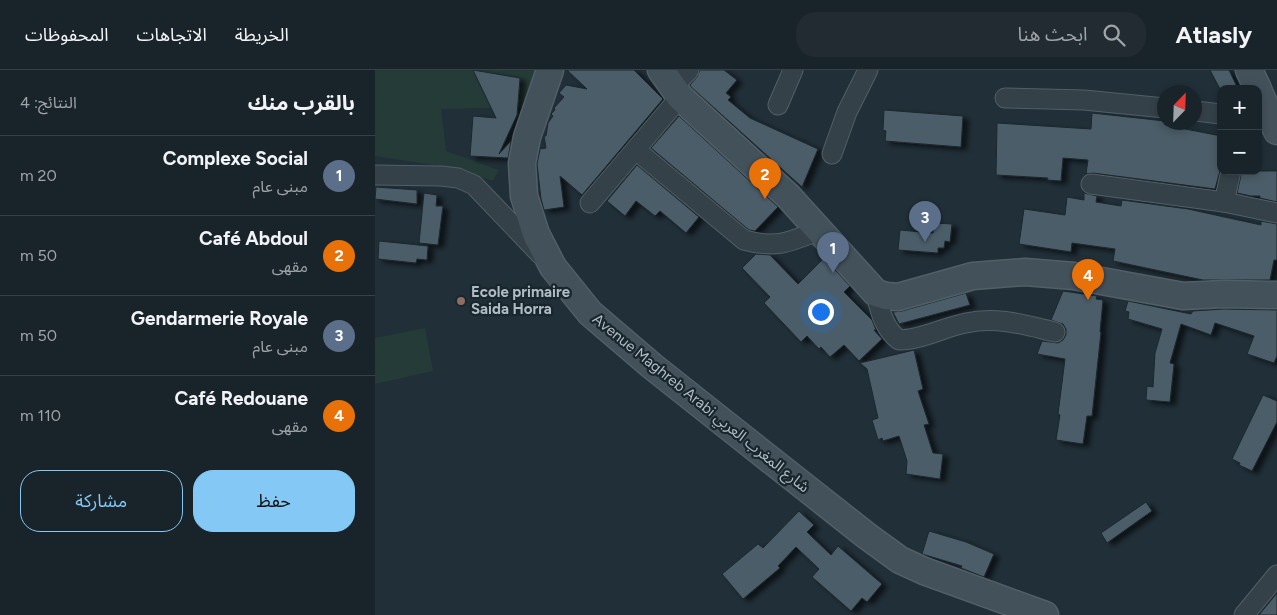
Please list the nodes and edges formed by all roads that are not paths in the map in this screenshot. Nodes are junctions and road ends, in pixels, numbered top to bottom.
1 (550, 70) edge
2 (793, 70) edge
3 (868, 70) edge
4 (1249, 70) edge
5 (676, 81) edge
6 (1005, 98) dead end
7 (778, 105) dead end
8 (1157, 107) edge
9 (1264, 107) edge
10 (1202, 112) edge
11 (1217, 114) edge
12 (636, 150) junction
13 (832, 154) dead end
14 (375, 175) edge
15 (1230, 175) edge
16 (1091, 184) dead end
17 (1224, 202) junction
18 (589, 203) dead end
19 (1277, 213) edge
20 (820, 230) junction
21 (553, 268) junction
22 (876, 292) junction
23 (1277, 295) edge
24 (1055, 332) dead end
25 (1276, 576) edge
26 (1045, 615) edge
27 (1244, 615) edge

1 - 21 street, Avenue Maghreb Arabi شارع المغرب العربي
2 - 7 street
3 - 13 street
4 - 9 street
5 - 12 street
5 - 20 street
6 - 8 street
10 - 11 street
12 - 18 street
12 - 20 street
14 - 21 street
15 - 17 street
16 - 17 street
17 - 19 street
20 - 22 street
21 - 26 street, Avenue Maghreb Arabi شارع المغرب العربي
22 - 23 street
22 - 24 street
25 - 27 street

